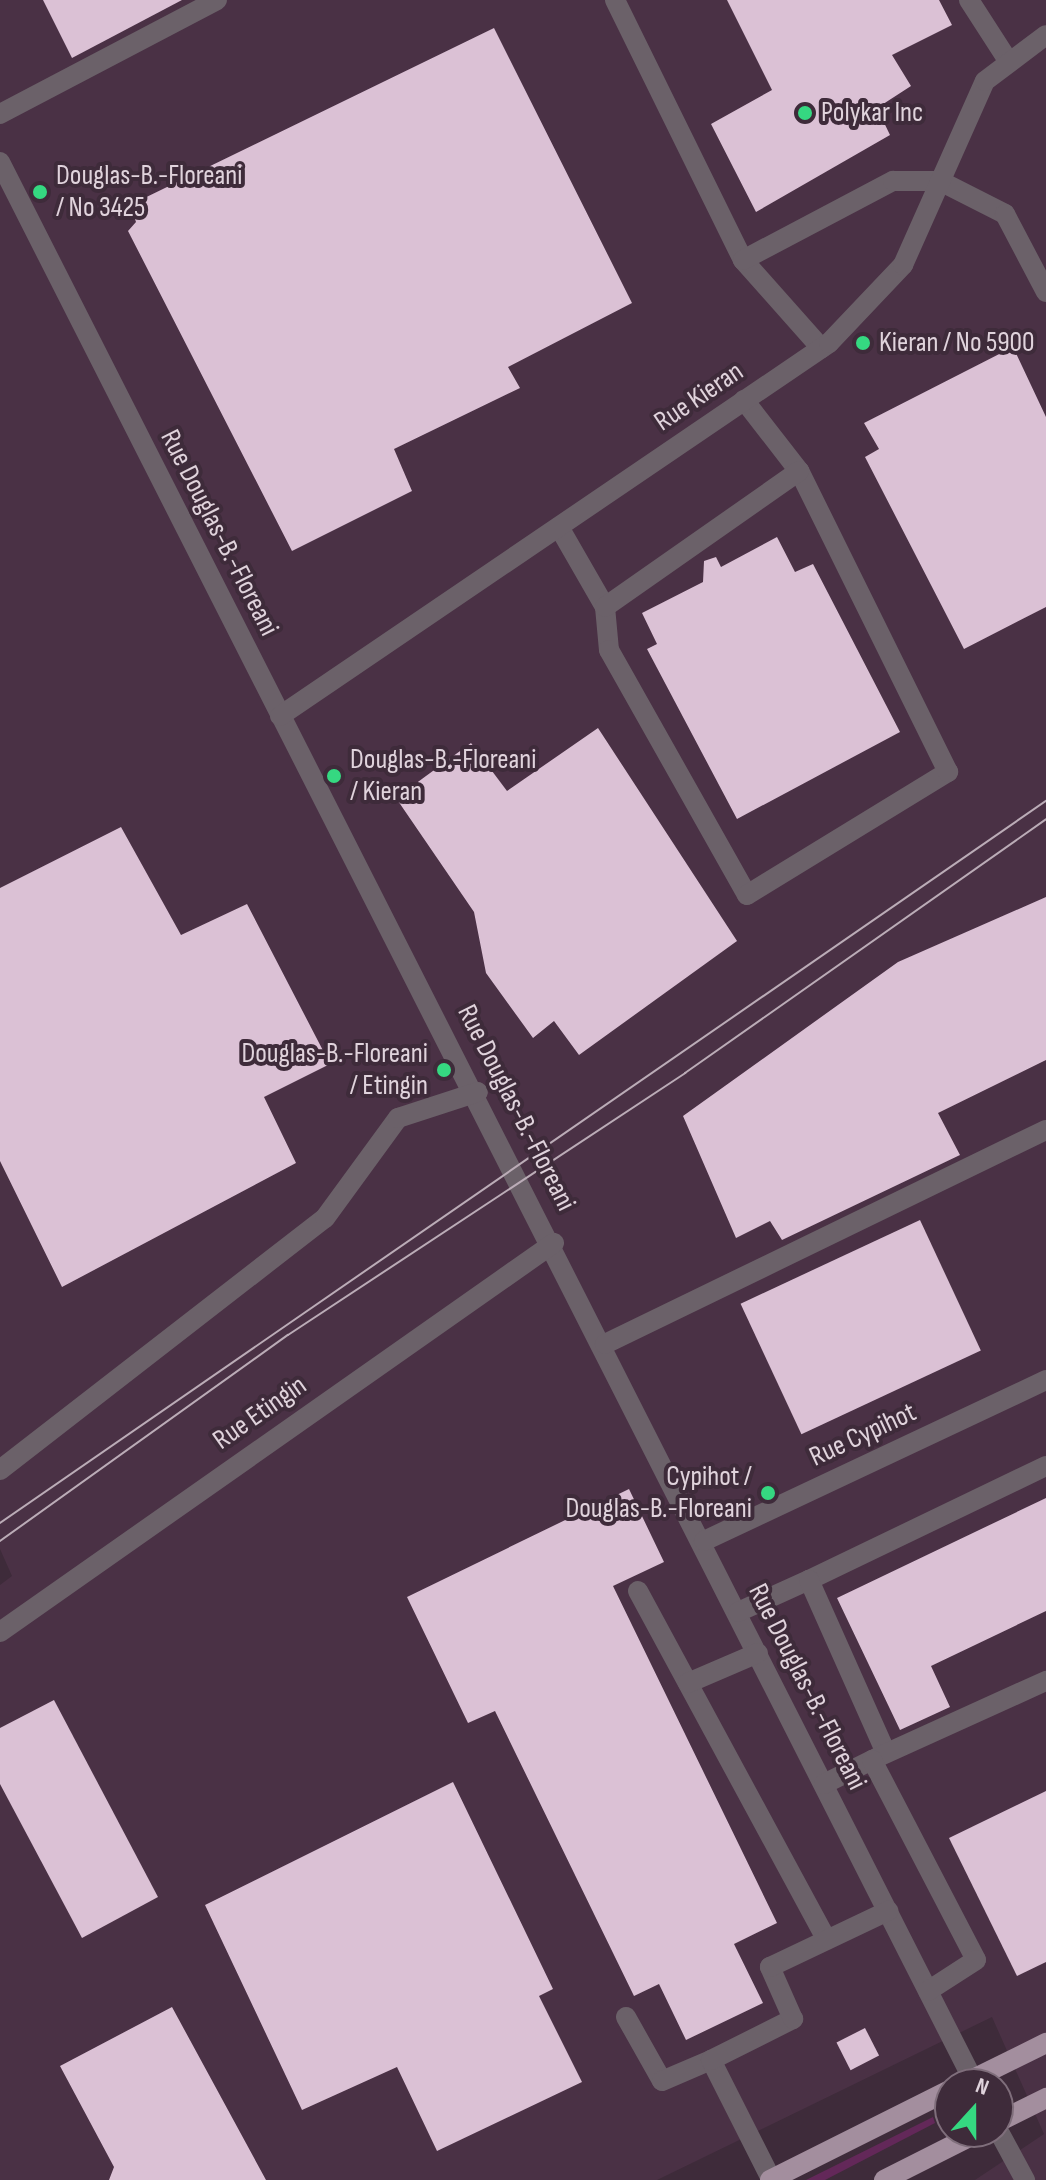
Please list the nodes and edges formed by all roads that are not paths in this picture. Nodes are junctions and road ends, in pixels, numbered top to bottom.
1 (217, 0) edge
2 (615, 0) edge
3 (970, 0) edge
4 (1046, 35) edge
5 (1007, 59) junction
6 (0, 114) edge
7 (0, 162) edge
8 (940, 181) junction
9 (743, 260) junction
10 (1046, 292) edge
11 (821, 348) junction
12 (744, 400) junction
13 (799, 471) junction
14 (559, 527) junction
15 (605, 607) junction
16 (280, 716) junction
17 (478, 1092) junction
18 (1046, 1130) edge
19 (554, 1243) junction
20 (605, 1344) junction
21 (1046, 1380) edge
22 (1046, 1466) edge
23 (0, 1470) edge
24 (704, 1541) junction
25 (809, 1580) junction
26 (638, 1591) dead end
27 (738, 1612) junction
28 (0, 1632) edge
29 (758, 1653) junction
30 (1046, 1681) edge
31 (688, 1683) junction
32 (879, 1757) junction
33 (824, 1784) junction
34 (888, 1911) junction
35 (826, 1939) junction
36 (928, 1991) junction
37 (626, 2017) dead end
38 (1046, 2043) edge
39 (711, 2060) junction
40 (964, 2068) edge
41 (997, 2068) edge
42 (934, 2098) edge
43 (1046, 2098) edge
44 (1014, 2114) edge
45 (947, 2148) edge
46 (1008, 2148) edge
47 (771, 2180) edge
48 (884, 2180) edge
49 (1025, 2180) edge

1 - 6 street
2 - 9 street
3 - 5 street
4 - 5 street, Rue Kieran
5 - 8 street, Rue Kieran
7 - 16 street, Rue Douglas-B.-Floreani
8 - 9 street
8 - 10 street
8 - 11 street, Rue Kieran
9 - 11 street
11 - 12 street, Rue Kieran
12 - 13 street
12 - 14 street, Rue Kieran
13 - 15 street
13 - 15 street
14 - 15 street
14 - 16 street, Rue Kieran
16 - 17 street, Rue Douglas-B.-Floreani
17 - 19 street, Rue Douglas-B.-Floreani
17 - 23 street
18 - 20 street
19 - 20 street, Rue Douglas-B.-Floreani
19 - 28 street, Rue Etingin
20 - 24 street, Rue Douglas-B.-Floreani
21 - 24 street, Rue Cypihot
22 - 25 street
24 - 27 street, Rue Douglas-B.-Floreani
25 - 27 street
25 - 32 street
26 - 31 street
27 - 29 street, Rue Douglas-B.-Floreani
29 - 31 street
29 - 33 street, Rue Douglas-B.-Floreani
30 - 32 street
31 - 35 street
32 - 33 street
32 - 36 street
33 - 34 street, Rue Douglas-B.-Floreani
34 - 35 street
34 - 36 street, Rue Douglas-B.-Floreani
35 - 39 street
36 - 40 street, Rue Douglas-B.-Floreani
37 - 39 street
38 - 41 main road
39 - 47 street
42 - 47 main road
43 - 44 main road
45 - 48 main road
46 - 49 street

